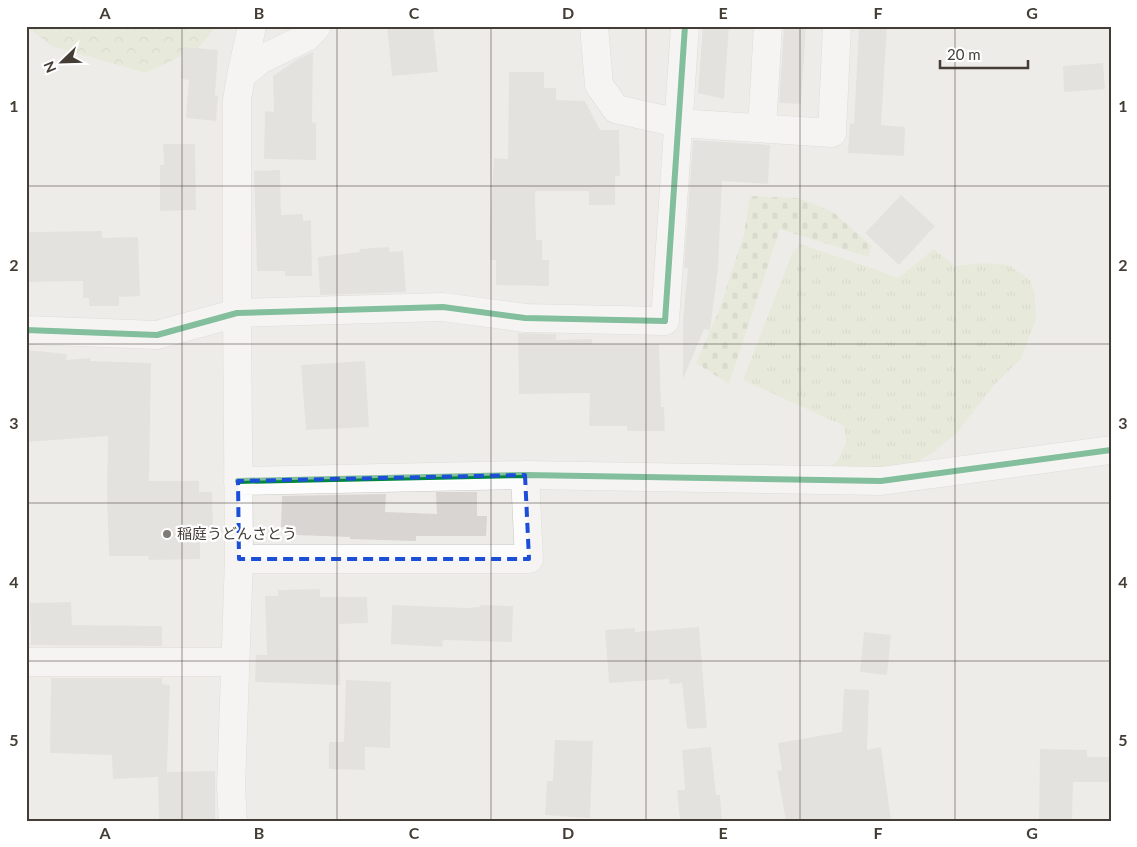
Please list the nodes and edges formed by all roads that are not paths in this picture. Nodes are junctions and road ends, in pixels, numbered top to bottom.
1 (252, 26) edge
2 (317, 26) edge
3 (594, 26) edge
4 (685, 26) edge
5 (768, 26) edge
6 (837, 26) edge
7 (241, 76) junction
8 (678, 123) junction
9 (762, 128) junction
10 (237, 313) junction
11 (26, 330) edge
12 (1111, 450) edge
13 (525, 475) junction
14 (238, 481) junction
15 (239, 559) junction
16 (26, 662) edge
17 (235, 662) junction
18 (232, 821) edge

1 - 7 street
2 - 7 street
3 - 8 street
4 - 8 street
5 - 9 street
6 - 9 street
7 - 10 street
8 - 9 street
8 - 10 street
10 - 11 street
10 - 14 street
12 - 13 street
13 - 14 street
13 - 15 street
14 - 15 street
15 - 17 street
16 - 17 street
17 - 18 street

